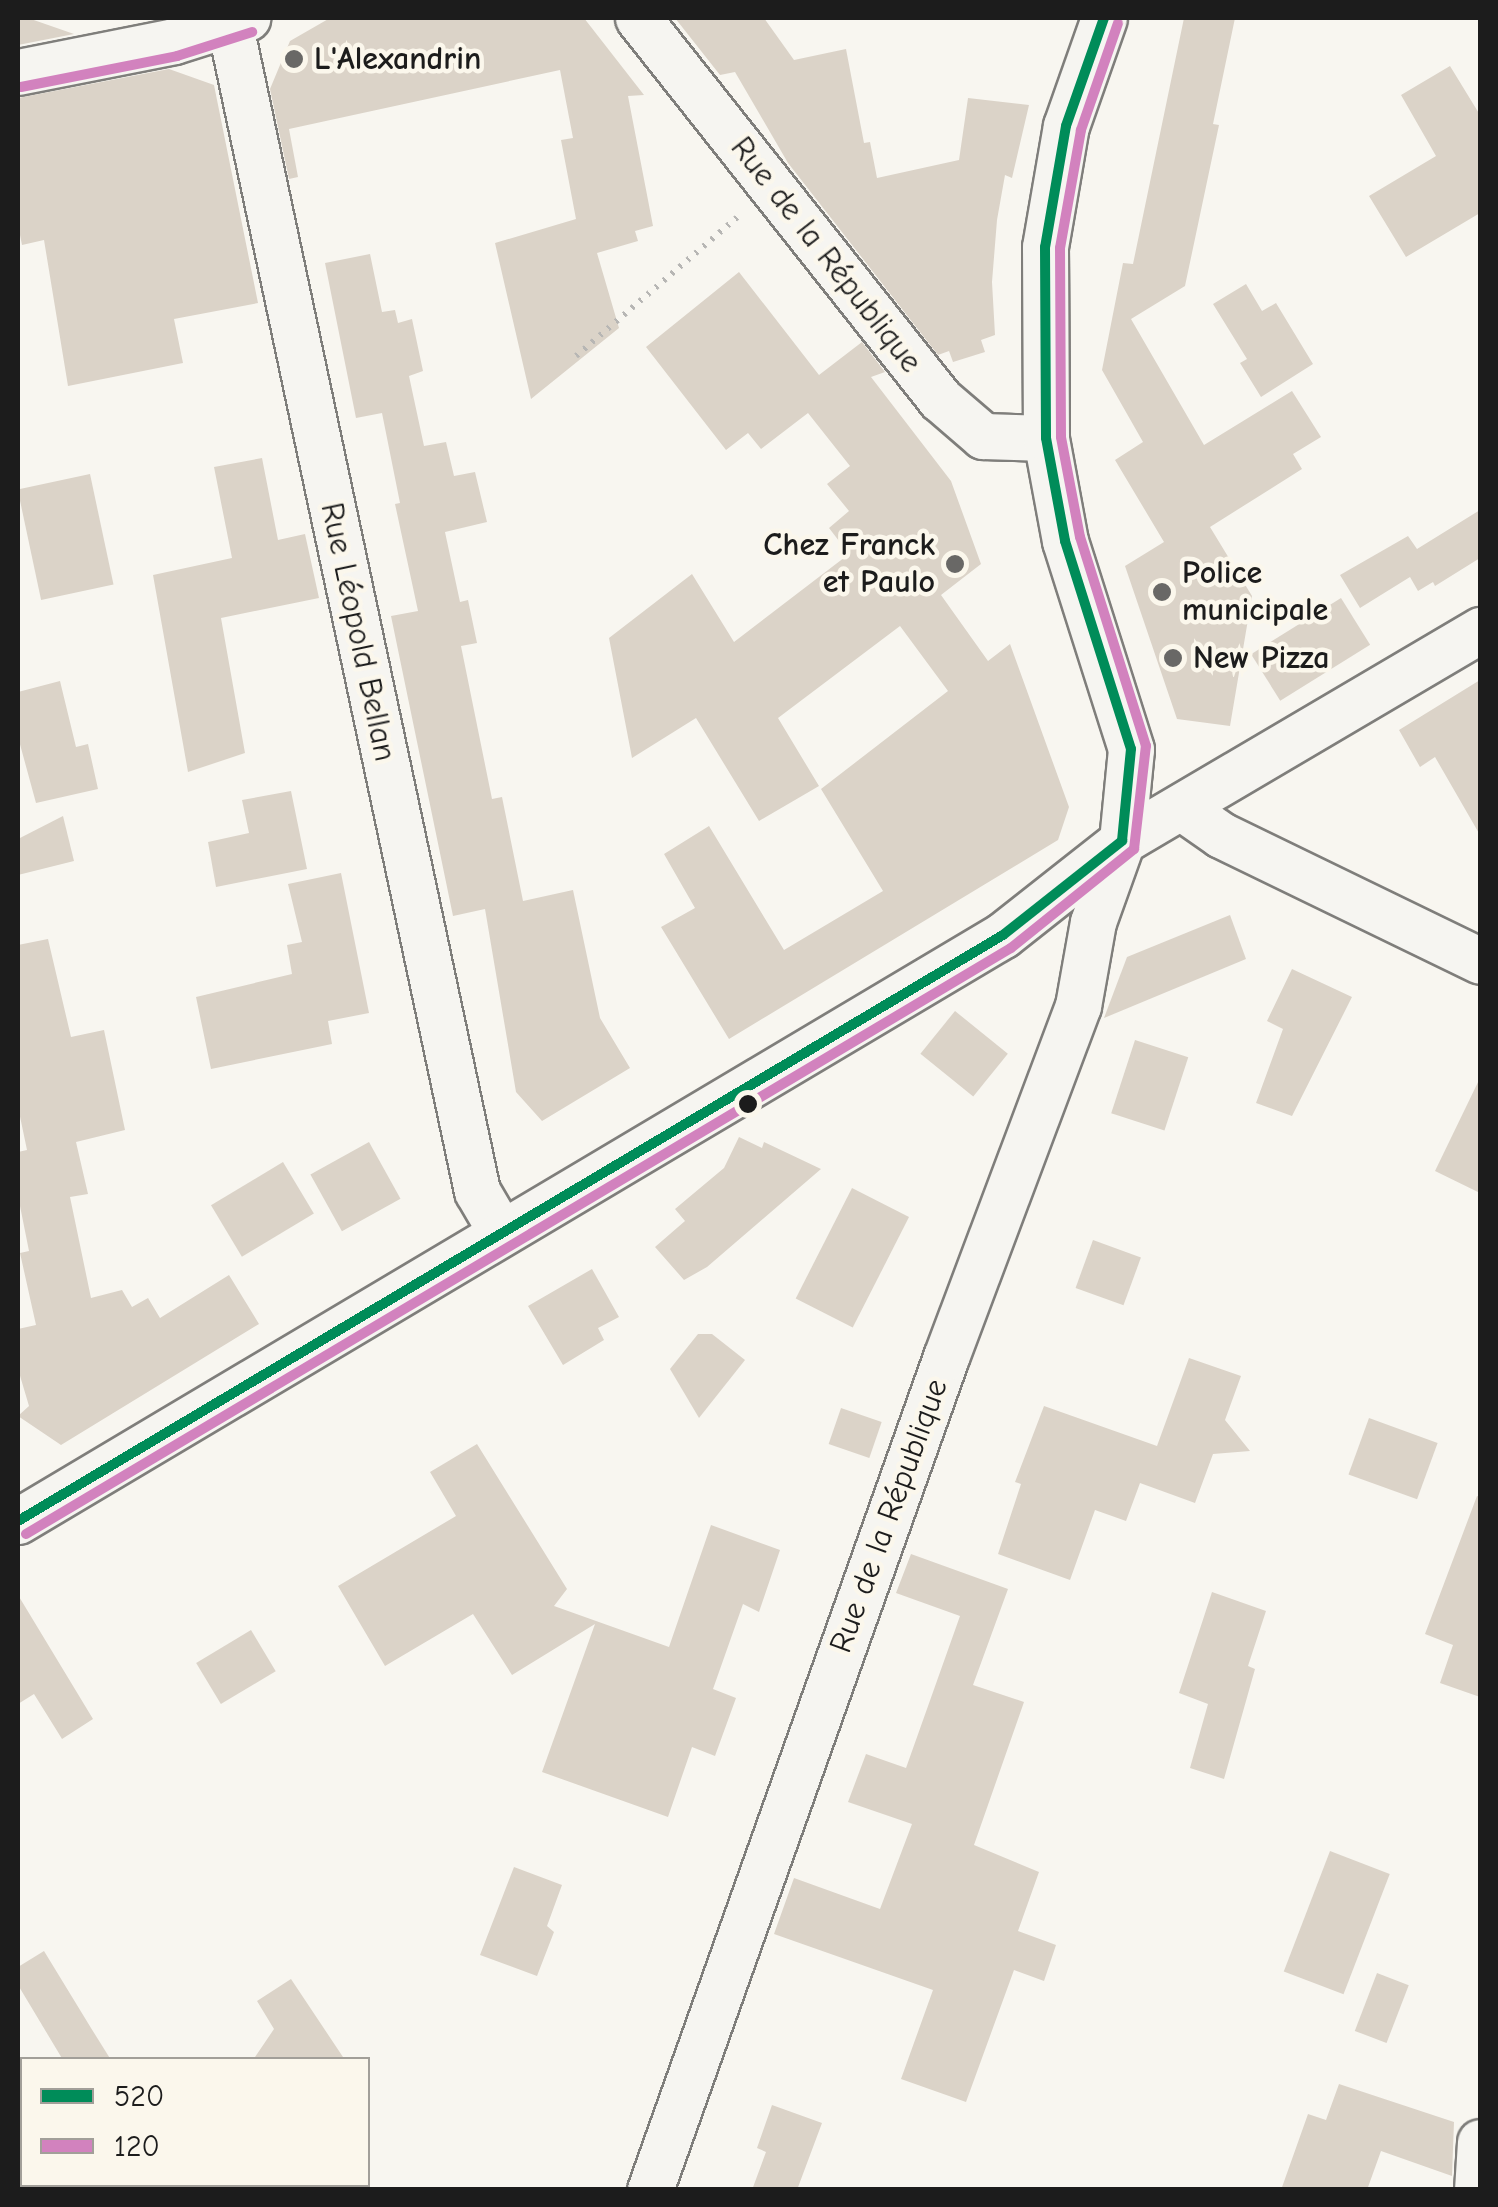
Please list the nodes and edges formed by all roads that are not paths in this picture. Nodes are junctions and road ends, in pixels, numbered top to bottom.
1 (638, 18) edge
2 (1104, 18) edge
3 (238, 22) edge
4 (18, 72) edge
5 (1046, 438) junction
6 (1480, 630) edge
7 (1181, 807) junction
8 (1122, 841) junction
9 (1480, 961) edge
10 (500, 1232) junction
11 (18, 1512) edge
12 (18, 1521) edge
13 (1480, 2142) edge
14 (650, 2190) edge
15 (1477, 2190) edge

1 - 5 street, Rue de la République
2 - 5 street, Rue de la République
3 - 4 street
3 - 10 street, Rue Léopold Bellan
5 - 8 street, Rue de la République
6 - 7 street
7 - 8 street
7 - 9 street
8 - 10 street
8 - 14 street, Rue de la République
10 - 12 street
11 - 12 street
13 - 15 street

